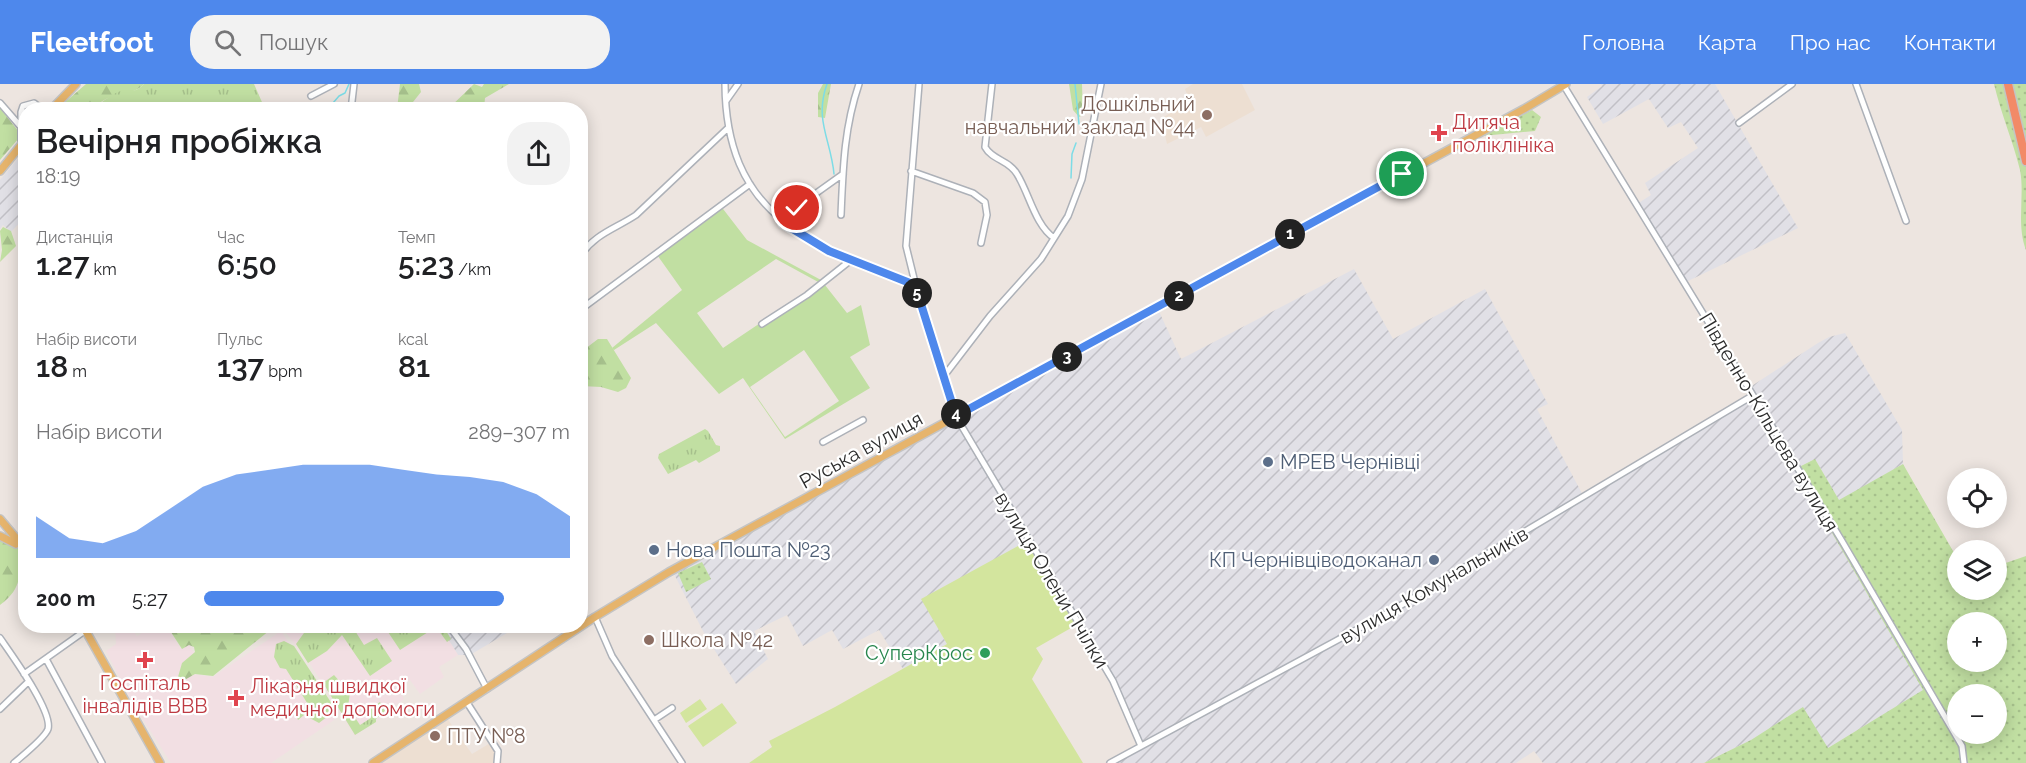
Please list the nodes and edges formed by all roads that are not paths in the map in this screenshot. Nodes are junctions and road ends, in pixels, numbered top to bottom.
1 (76, 84) edge
2 (334, 84) edge
3 (354, 84) edge
4 (725, 84) edge
5 (738, 84) edge
6 (859, 84) edge
7 (919, 84) edge
8 (992, 84) edge
9 (1101, 84) edge
10 (1792, 84) edge
11 (1856, 84) edge
12 (2008, 84) edge
13 (1565, 85) edge
14 (311, 96) dead end
15 (59, 102) edge
16 (352, 102) edge
17 (725, 102) junction
18 (0, 104) edge
19 (1739, 123) dead end
20 (18, 124) edge
21 (728, 128) junction
22 (18, 149) edge
23 (2026, 161) edge
24 (0, 171) edge
25 (911, 171) junction
26 (843, 174) junction
27 (750, 184) junction
28 (841, 215) dead end
29 (1906, 221) dead end
30 (783, 223) junction
31 (1054, 238) junction
32 (981, 243) dead end
33 (588, 248) edge
34 (851, 260) junction
35 (915, 285) junction
36 (588, 304) edge
37 (762, 324) dead end
38 (944, 376) junction
39 (1752, 396) junction
40 (956, 416) junction
41 (863, 420) dead end
42 (823, 442) dead end
43 (0, 519) edge
44 (0, 536) edge
45 (18, 542) edge
46 (18, 545) edge
47 (595, 617) junction
48 (588, 622) edge
49 (79, 633) edge
50 (88, 633) edge
51 (454, 633) edge
52 (571, 633) edge
53 (1, 640) edge
54 (46, 659) junction
55 (24, 674) junction
56 (28, 682) junction
57 (487, 688) junction
58 (466, 701) junction
59 (672, 708) dead end
60 (0, 710) edge
61 (654, 720) junction
62 (1142, 746) junction
63 (159, 762) edge
64 (14, 763) edge
65 (102, 763) edge
66 (373, 763) edge
67 (497, 763) edge
68 (682, 763) edge
69 (1110, 763) edge
70 (1964, 763) edge

1 - 15 main road
2 - 14 street
3 - 16 street
4 - 17 street
5 - 17 street
6 - 26 street
7 - 25 street, вулиця Олени Пчілки
8 - 31 street
9 - 31 street
10 - 19 street
11 - 29 street
12 - 23 highway
13 - 39 street, Південно-Кільцева вулиця
13 - 40 main road, Руська вулиця
17 - 21 street
18 - 20 street
21 - 27 street
21 - 33 street
22 - 24 main road
25 - 32 street
25 - 35 street, вулиця Олени Пчілки
26 - 28 street
26 - 30 street
27 - 30 street
27 - 36 street
30 - 34 street
31 - 38 street
34 - 35 street
34 - 37 street
35 - 38 street, вулиця Олени Пчілки
38 - 40 street, вулиця Олени Пчілки
39 - 62 street, вулиця Комунальників
39 - 70 street, Південно-Кільцева вулиця
40 - 47 main road, Руська вулиця
40 - 62 street, вулиця Олени Пчілки
41 - 42 street
43 - 45 main road
44 - 46 main road
47 - 48 main road, Руська вулиця
47 - 61 street
49 - 54 street
50 - 63 main road
51 - 57 street
52 - 57 main road, Руська вулиця
53 - 55 street
54 - 55 street
54 - 65 street
55 - 56 street
56 - 60 street
56 - 64 street
57 - 58 main road, Руська вулиця
58 - 66 main road, Руська вулиця
58 - 67 street
59 - 61 street
61 - 68 street
62 - 69 street, вулиця Комунальників

